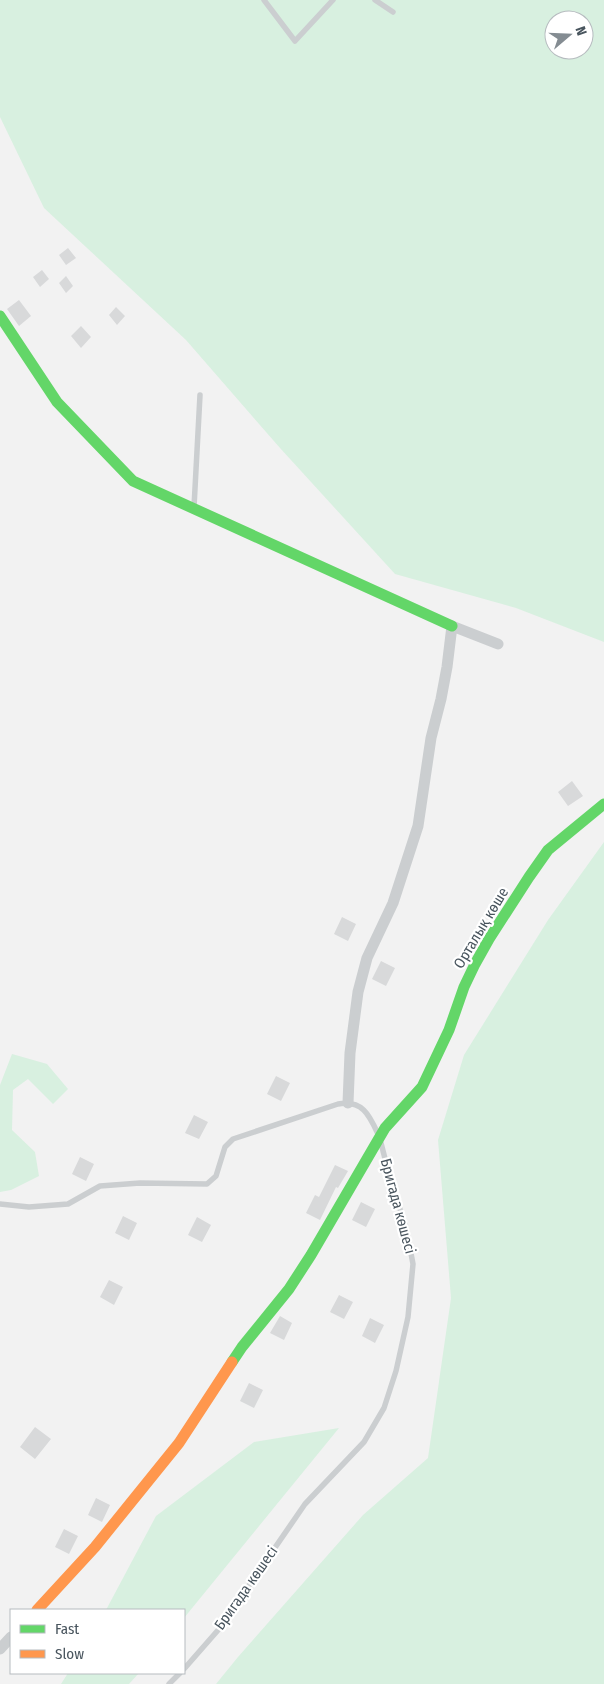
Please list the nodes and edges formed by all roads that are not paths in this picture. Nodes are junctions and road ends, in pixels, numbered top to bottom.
1 (264, 0) edge
2 (332, 0) edge
3 (375, 0) edge
4 (393, 12) dead end
5 (0, 316) edge
6 (200, 395) dead end
7 (194, 509) junction
8 (452, 626) junction
9 (498, 644) dead end
10 (604, 804) edge
11 (348, 1103) junction
12 (380, 1138) junction
13 (0, 1204) edge
14 (38, 1609) edge
15 (10, 1638) edge
16 (0, 1649) edge
17 (185, 1668) edge
18 (179, 1674) edge
19 (169, 1684) edge

1 - 2 lane
3 - 4 lane
5 - 7 street
6 - 7 lane
7 - 8 street
8 - 9 street
8 - 11 street
10 - 12 street, Орталық көше
11 - 12 lane, Бригада көшесі
11 - 13 lane
12 - 14 street, Орталық көше
12 - 17 lane, Бригада көшесі
15 - 16 street
18 - 19 lane

